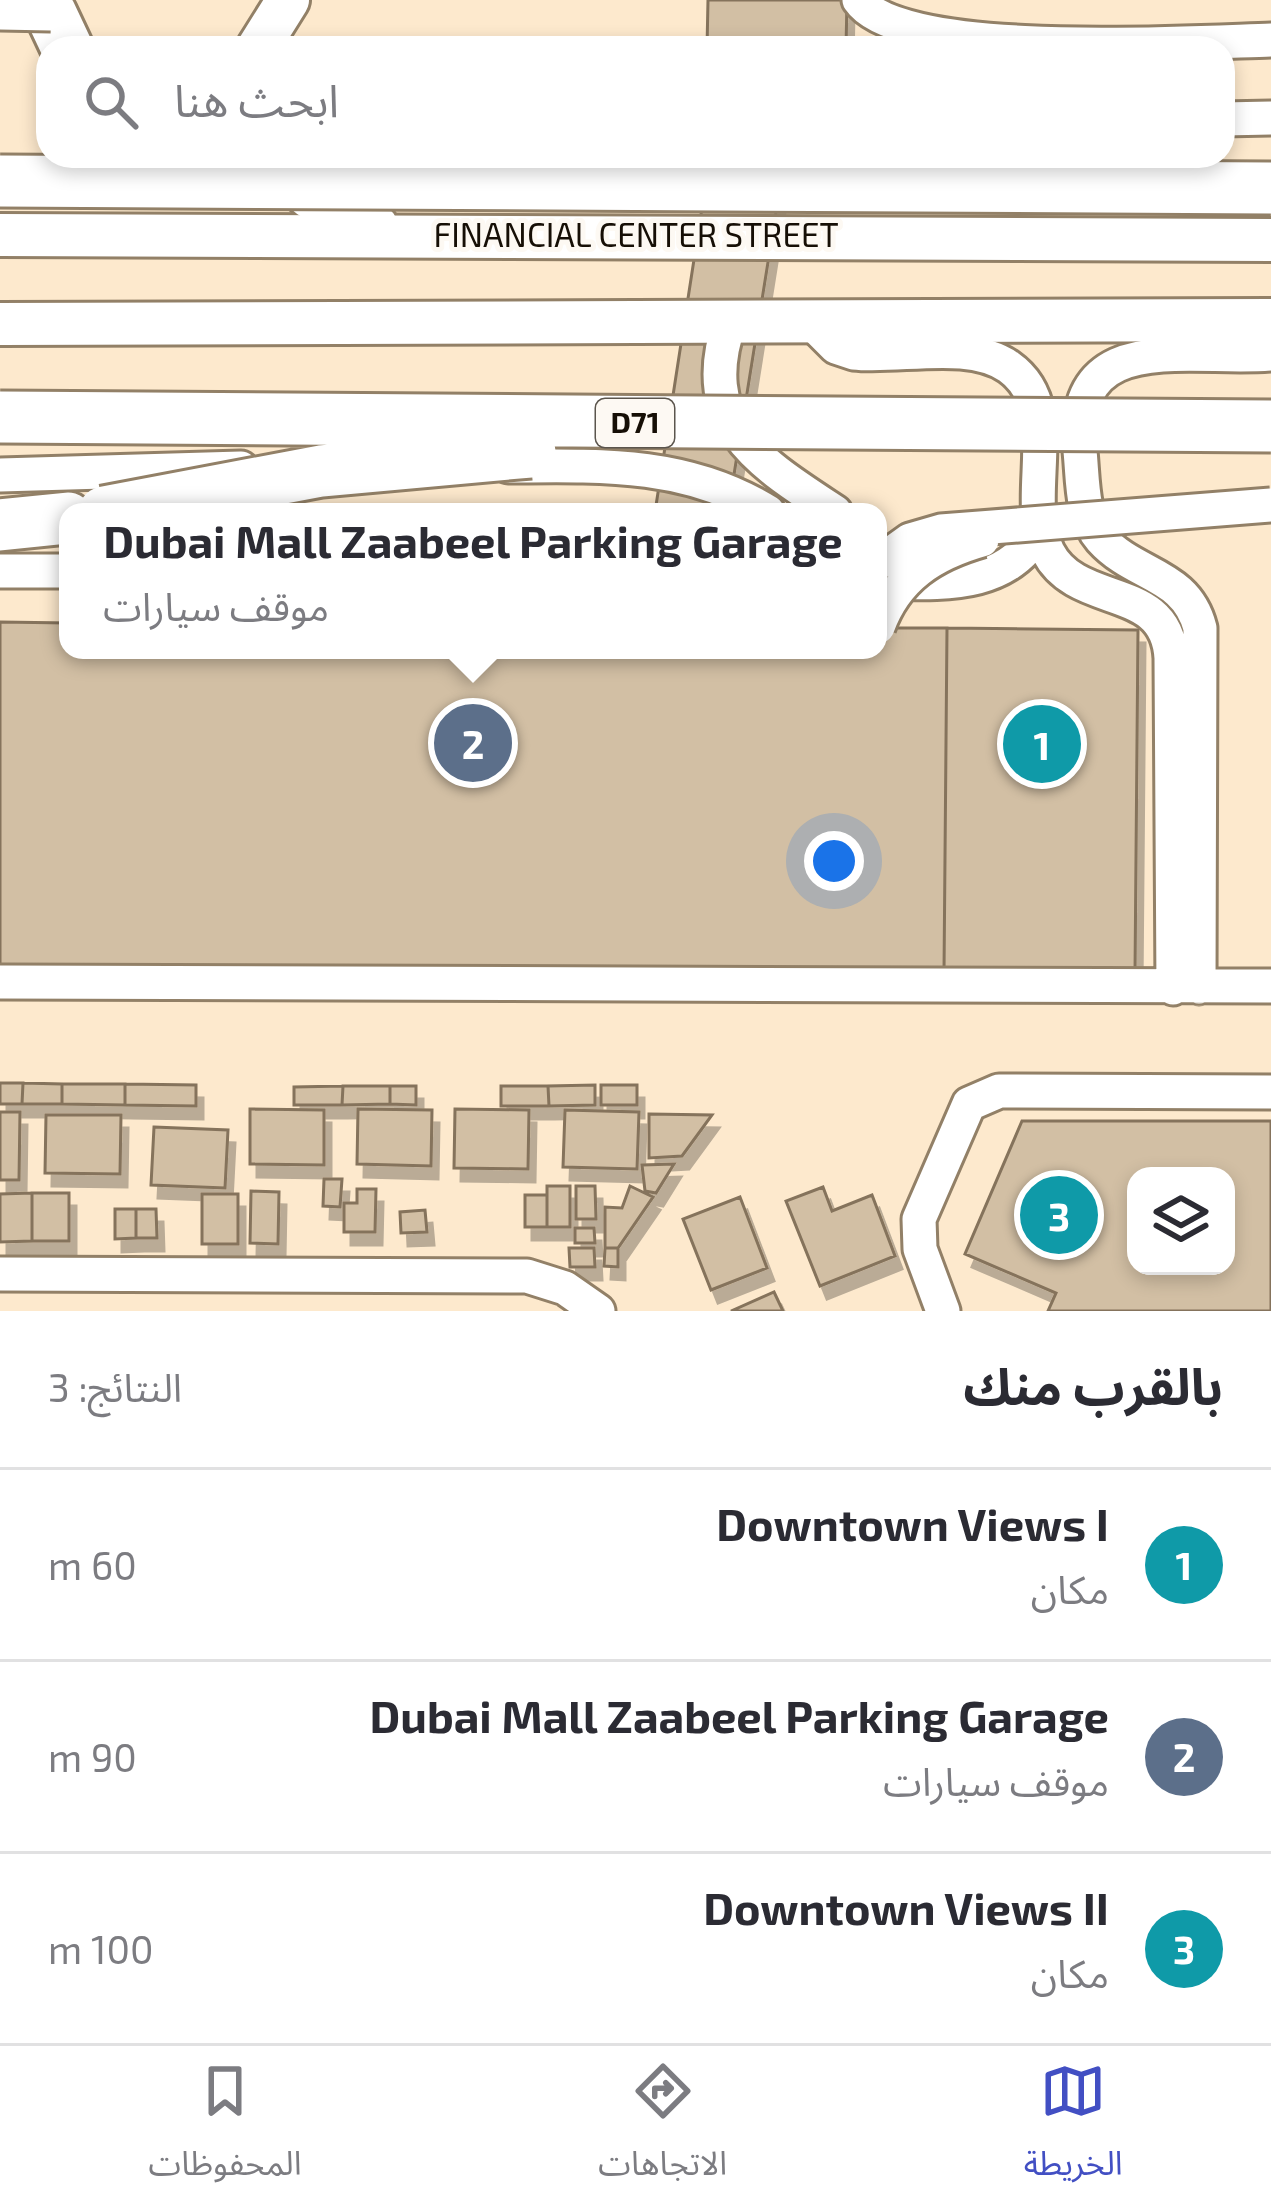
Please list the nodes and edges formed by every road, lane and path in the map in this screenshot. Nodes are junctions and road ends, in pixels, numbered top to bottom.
1 (288, 0) edge
2 (859, 0) edge
3 (0, 14) edge
4 (51, 15) edge
5 (0, 28) edge
6 (266, 36) edge
7 (964, 36) edge
8 (1271, 40) edge
9 (1235, 41) edge
10 (1271, 118) edge
11 (1235, 119) edge
12 (157, 168) edge
13 (284, 168) edge
14 (1058, 168) edge
15 (0, 181) edge
16 (1160, 187) junction
17 (1271, 188) edge
18 (429, 233) junction
19 (0, 235) edge
20 (44, 235) junction
21 (1271, 240) edge
22 (809, 320) junction
23 (1271, 320) edge
24 (730, 321) junction
25 (0, 325) edge
26 (1271, 354) edge
27 (0, 417) edge
28 (680, 424) junction
29 (1271, 426) edge
30 (0, 475) edge
31 (153, 503) edge
32 (749, 503) edge
33 (823, 503) edge
34 (1271, 506) edge
35 (59, 519) edge
36 (0, 525) edge
37 (1036, 526) junction
38 (887, 546) edge
39 (887, 569) edge
40 (0, 571) edge
41 (59, 571) edge
42 (887, 578) edge
43 (944, 583) junction
44 (887, 607) edge
45 (4, 976) edge
46 (1271, 986) edge
47 (1186, 987) junction
48 (1271, 1092) edge
49 (0, 1274) edge
50 (527, 1276) junction
51 (598, 1311) edge
52 (609, 1311) edge
53 (943, 1311) edge

1 - 6 main road
2 - 7 street
3 - 4 street, bridge
4 - 5 street
8 - 9 street
10 - 11 street
12 - 20 main road
13 - 18 street
14 - 16 highway, bridge
15 - 16 highway, bridge
16 - 17 highway, bridge
18 - 20 main road, FINANCIAL CENTER STREET
18 - 21 main road, FINANCIAL CENTER STREET
19 - 20 main road, FINANCIAL CENTER STREET
22 - 23 main road
22 - 24 main road
22 - 37 street
24 - 25 main road
24 - 33 street
26 - 47 street
27 - 28 highway, D71, bridge
28 - 29 highway, D71, bridge
28 - 31 highway, bridge
30 - 32 street
34 - 37 street, bridge
35 - 36 highway
37 - 39 street, bridge
37 - 43 street
37 - 44 street, bridge
37 - 47 street
38 - 43 street
40 - 41 street
42 - 43 street
45 - 47 street
46 - 47 street
48 - 53 street
49 - 50 street
50 - 51 street
50 - 52 street

